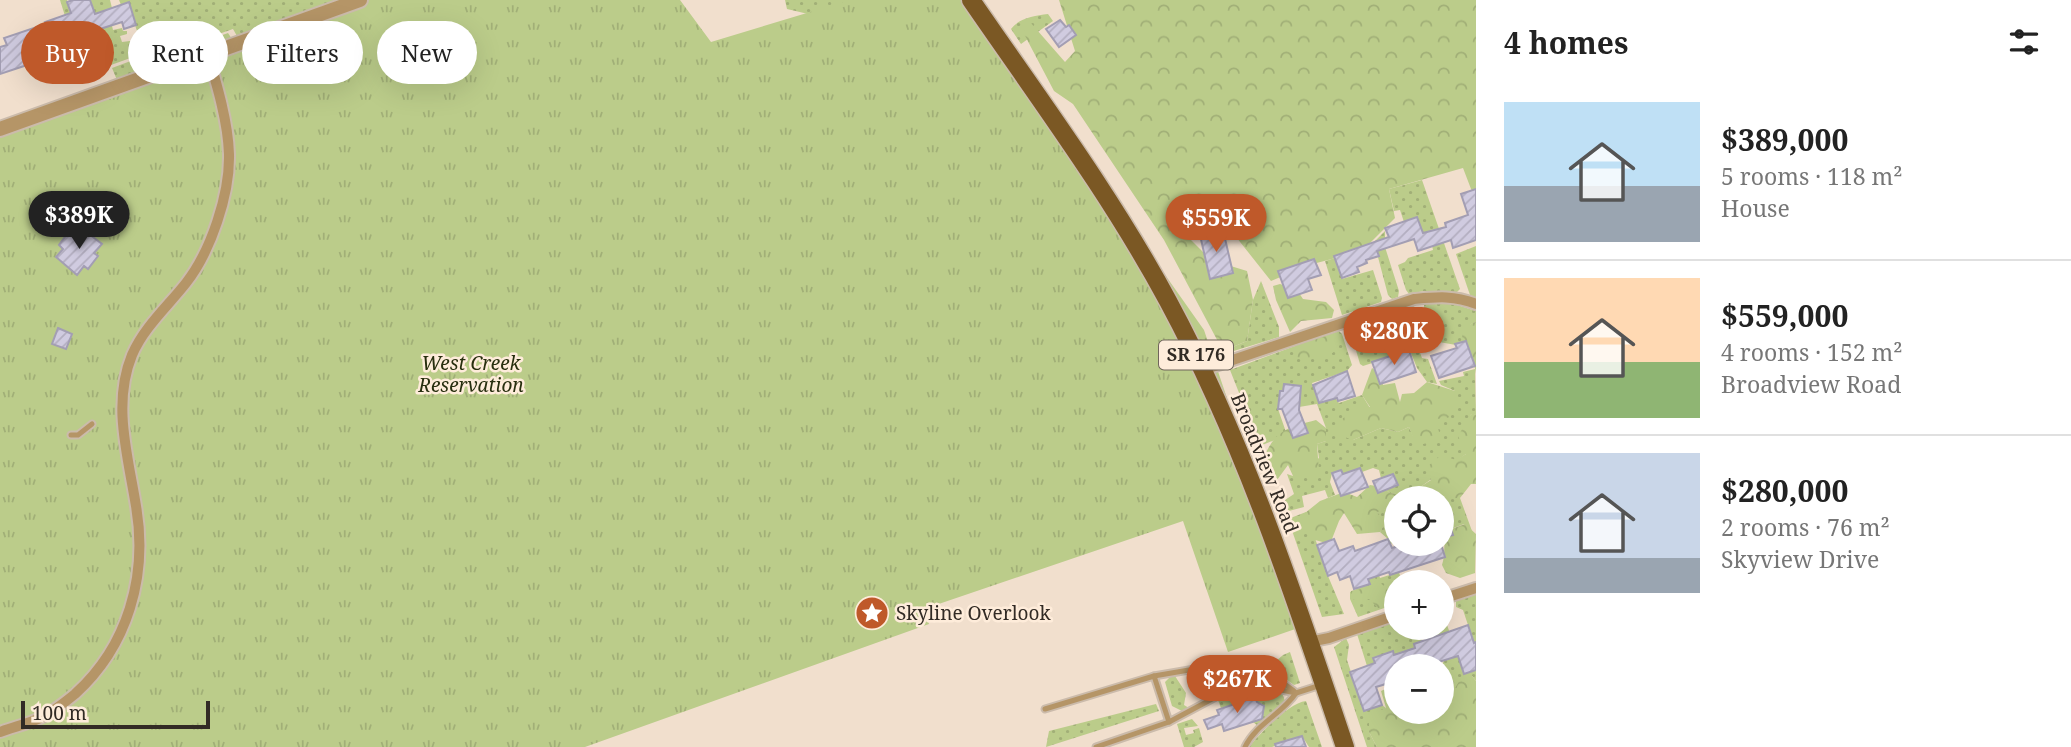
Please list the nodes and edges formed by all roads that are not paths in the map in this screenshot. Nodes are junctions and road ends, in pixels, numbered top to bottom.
1 (360, 0) edge
2 (971, 0) edge
3 (228, 48) edge
4 (128, 83) edge
5 (216, 84) edge
6 (0, 128) edge
7 (1476, 304) edge
8 (1203, 370) junction
9 (92, 424) dead end
10 (71, 435) dead end
11 (1476, 587) edge
12 (1454, 595) edge
13 (1384, 619) edge
14 (1309, 642) junction
15 (1154, 676) junction
16 (1324, 685) junction
17 (1296, 693) junction
18 (1045, 709) dead end
19 (1169, 722) junction
20 (0, 732) edge
21 (1096, 747) edge
22 (1245, 747) edge
23 (1345, 747) edge

1 - 3 street
2 - 8 main road, Broadview Road / SR 176
4 - 6 street
5 - 20 street
7 - 8 street
8 - 14 main road, Broadview Road / SR 176
9 - 10 lane
11 - 12 street
13 - 14 street
14 - 16 main road, Broadview Road / SR 176
15 - 17 lane
15 - 18 lane
15 - 19 lane
16 - 17 lane
16 - 23 main road, Broadview Road / SR 176
17 - 19 lane
17 - 22 lane
19 - 21 lane

